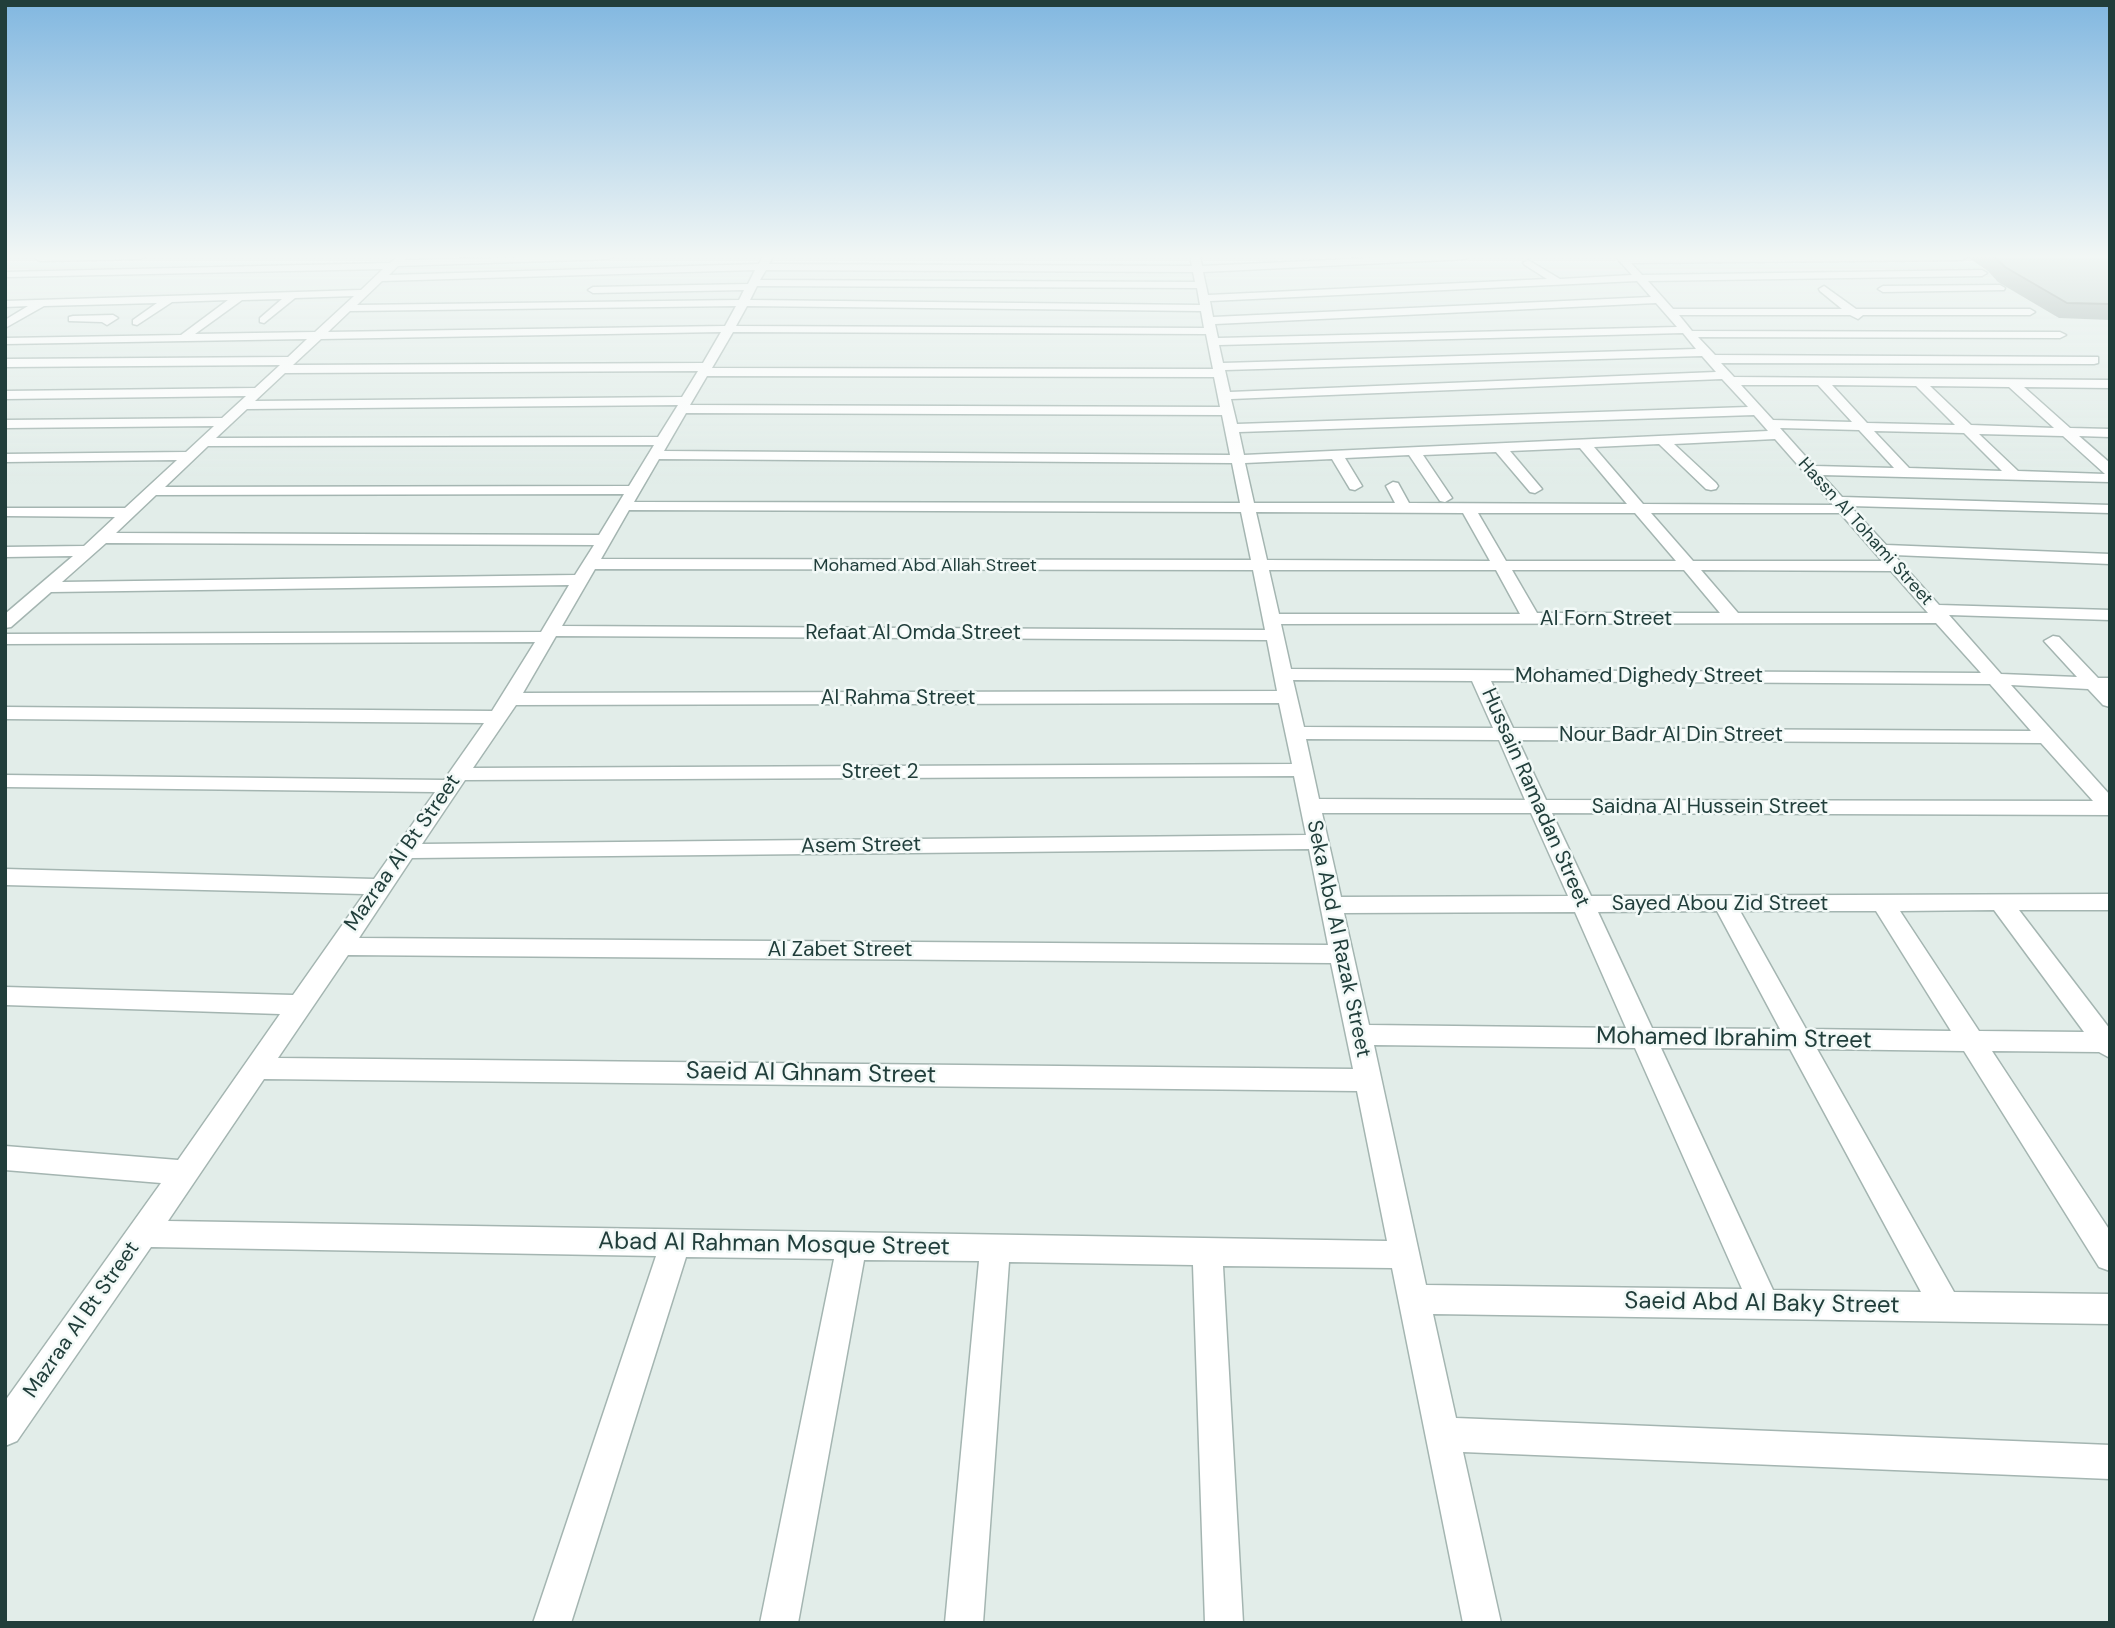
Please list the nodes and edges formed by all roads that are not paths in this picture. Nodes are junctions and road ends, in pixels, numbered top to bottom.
1 (192, 332) edge
2 (320, 332) edge
3 (612, 332) edge
4 (728, 332) edge
5 (1210, 332) edge
6 (1689, 332) joint
7 (1876, 332) edge
8 (2057, 332) edge
9 (1880, 335) junction
10 (314, 337) junction
11 (182, 339) junction
12 (5, 341) edge
13 (2069, 341) junction
14 (1708, 356) junction
15 (1910, 359) junction
16 (5, 363) edge
17 (285, 365) junction
18 (706, 369) junction
19 (1729, 378) junction
20 (1822, 382) junction
21 (1920, 383) junction
22 (1939, 383) junction
23 (2012, 383) junction
24 (2110, 384) edge
25 (256, 392) junction
26 (5, 395) edge
27 (1223, 395) junction
28 (243, 405) junction
29 (685, 405) junction
30 (1758, 411) junction
31 (1546, 418) junction
32 (225, 422) junction
33 (5, 424) edge
34 (1863, 426) junction
35 (1773, 429) junction
36 (1967, 430) junction
37 (2066, 432) junction
38 (2110, 433) edge
39 (1662, 440) junction
40 (204, 442) junction
41 (1578, 444) junction
42 (1499, 447) junction
43 (659, 448) junction
44 (1413, 451) junction
45 (1336, 454) junction
46 (190, 456) junction
47 (5, 458) edge
48 (1237, 459) junction
49 (1810, 470) junction
50 (2110, 471) edge
51 (1905, 472) junction
52 (2014, 475) junction
53 (2110, 478) edge
54 (1355, 486) dead end
55 (1393, 486) dead end
56 (1711, 486) dead end
57 (1535, 489) dead end
58 (153, 491) junction
59 (630, 498) junction
60 (1445, 498) dead end
61 (1842, 505) junction
62 (1468, 508) junction
63 (1248, 509) junction
64 (1405, 509) junction
65 (1640, 509) junction
66 (2110, 509) edge
67 (5, 512) edge
68 (129, 513) junction
69 (102, 538) junction
70 (606, 540) junction
71 (1881, 550) junction
72 (88, 551) junction
73 (5, 552) edge
74 (2110, 559) edge
75 (1502, 566) junction
76 (1689, 566) junction
77 (1895, 566) junction
78 (1259, 567) junction
79 (586, 572) junction
80 (47, 587) junction
81 (1938, 614) junction
82 (2110, 615) edge
83 (8, 618) edge
84 (1734, 618) junction
85 (1532, 619) junction
86 (1272, 627) junction
87 (549, 634) junction
88 (5, 639) edge
89 (2053, 641) dead end
90 (1479, 675) junction
91 (1996, 679) junction
92 (2101, 684) edge
93 (1285, 685) junction
94 (2110, 701) edge
95 (504, 708) junction
96 (5, 713) edge
97 (1295, 733) junction
98 (1506, 734) junction
99 (2046, 737) junction
100 (1303, 770) junction
101 (454, 780) junction
102 (5, 781) edge
103 (2085, 781) junction
104 (2110, 783) edge
105 (1310, 806) junction
106 (1539, 806) junction
107 (2110, 808) edge
108 (1317, 842) junction
109 (405, 851) junction
110 (5, 877) edge
111 (380, 887) junction
112 (2110, 902) edge
113 (1883, 903) junction
114 (2001, 903) junction
115 (1583, 904) junction
116 (1724, 904) junction
117 (1331, 905) junction
118 (339, 946) junction
119 (1342, 954) junction
120 (5, 996) edge
121 (298, 1005) junction
122 (1358, 1035) junction
123 (1644, 1038) junction
124 (1796, 1039) junction
125 (1971, 1041) junction
126 (2108, 1044) edge
127 (254, 1068) junction
128 (1368, 1080) junction
129 (5, 1158) edge
130 (183, 1173) junction
131 (143, 1234) junction
132 (675, 1243) junction
133 (852, 1246) junction
134 (995, 1249) junction
135 (1207, 1252) junction
136 (1405, 1255) junction
137 (2110, 1257) edge
138 (1414, 1299) junction
139 (1764, 1304) junction
140 (1945, 1306) junction
141 (2110, 1308) edge
142 (5, 1429) edge
143 (1443, 1434) junction
144 (2110, 1462) edge
145 (552, 1623) edge
146 (779, 1623) edge
147 (964, 1623) edge
148 (1224, 1623) edge
149 (1482, 1623) edge

1 - 11 street
2 - 10 street
3 - 10 street
4 - 18 street, Mazraa Al Bt Street
5 - 27 street, Seka Abd Al Razak Street
6 - 9 street
6 - 14 street, Hassn Al Tohami Street
7 - 9 street
8 - 13 street
9 - 13 street
9 - 15 street
10 - 11 street
10 - 17 street
11 - 12 street
13 - 15 street
14 - 15 street
14 - 19 street, Hassn Al Tohami Street
14 - 27 street
15 - 22 street
16 - 17 street
17 - 18 street
17 - 25 street
18 - 27 street
18 - 29 street, Mazraa Al Bt Street
19 - 20 street
19 - 27 street
19 - 30 street, Hassn Al Tohami Street
20 - 21 street
20 - 34 street
21 - 22 street
21 - 36 street
22 - 23 street
23 - 24 street
23 - 37 street
25 - 26 street
25 - 28 street
27 - 29 street
27 - 31 street
27 - 48 street, Seka Abd Al Razak Street
28 - 29 street
28 - 32 street
29 - 43 street, Mazraa Al Bt Street
30 - 31 street
30 - 35 street, Hassn Al Tohami Street
31 - 41 street
32 - 33 street
32 - 40 street
34 - 35 street
34 - 36 street
34 - 51 street
35 - 39 street
35 - 49 street, Hassn Al Tohami Street
36 - 37 street
36 - 52 street
37 - 38 street
37 - 50 street
39 - 41 street
39 - 56 street
40 - 43 street
40 - 46 street
41 - 42 street
41 - 65 street
42 - 44 street
42 - 57 street
43 - 48 street
43 - 59 street, Mazraa Al Bt Street
44 - 45 street
44 - 60 street
45 - 48 street
45 - 54 street
46 - 47 street
46 - 58 street
48 - 63 street, Seka Abd Al Razak Street
49 - 51 street
49 - 61 street, Hassn Al Tohami Street
51 - 52 street
52 - 53 street
55 - 64 street
58 - 59 street
58 - 68 street
59 - 63 street
59 - 70 street, Mazraa Al Bt Street
61 - 65 street
61 - 66 street
61 - 71 street, Hassn Al Tohami Street
62 - 64 street
62 - 65 street
62 - 75 street
63 - 64 street
63 - 78 street, Seka Abd Al Razak Street
65 - 76 street
67 - 68 street
68 - 69 street
69 - 70 street
69 - 72 street
70 - 79 street, Mazraa Al Bt Street
71 - 74 street
71 - 77 street, Hassn Al Tohami Street
72 - 73 street
72 - 80 street
75 - 76 street, Mohamed Abd Allah Street
75 - 78 street, Mohamed Abd Allah Street
75 - 85 street
76 - 77 street, Mohamed Abd Allah Street
76 - 84 street
77 - 81 street, Hassn Al Tohami Street
78 - 79 street, Mohamed Abd Allah Street
78 - 86 street, Seka Abd Al Razak Street
79 - 80 street, Mohamed Abd Allah Street
79 - 87 street, Mazraa Al Bt Street
80 - 83 street
81 - 82 street, Al Forn Street
81 - 84 street, Al Forn Street
81 - 91 street, Hassn Al Tohami Street
84 - 85 street, Al Forn Street
85 - 86 street, Al Forn Street
86 - 87 street, Refaat Al Omda Street
86 - 93 street, Seka Abd Al Razak Street
87 - 88 street, Refaat Al Omda Street
87 - 95 street, Mazraa Al Bt Street
89 - 92 street
90 - 91 street, Mohamed Dighedy Street
90 - 93 street, Mohamed Dighedy Street
90 - 98 street, Hussain Ramadan Street
91 - 92 street, Mohamed Dighedy Street
91 - 99 street, Hassn Al Tohami Street
92 - 94 street
93 - 95 street, Al Rahma Street
93 - 97 street, Seka Abd Al Razak Street
95 - 96 street, Al Rahma Street
95 - 101 street, Mazraa Al Bt Street
97 - 98 street, Nour Badr Al Din Street
97 - 100 street, Seka Abd Al Razak Street
98 - 99 street, Nour Badr Al Din Street
98 - 106 street, Hussain Ramadan Street
99 - 103 street, Hassn Al Tohami Street
100 - 101 street, Street 2
100 - 105 street, Seka Abd Al Razak Street
101 - 102 street, Street 2
101 - 109 street, Mazraa Al Bt Street
103 - 104 street
103 - 107 street, Hassn Al Tohami Street
105 - 106 street, Saidna Al Hussein Street
105 - 108 street, Seka Abd Al Razak Street
106 - 107 street, Saidna Al Hussein Street
106 - 115 street, Hussain Ramadan Street
108 - 109 street, Asem Street
108 - 117 street, Seka Abd Al Razak Street
109 - 111 street, Mazraa Al Bt Street
110 - 111 street
111 - 118 street, Mazraa Al Bt Street
112 - 114 street, Sayed Abou Zid Street
113 - 114 street, Sayed Abou Zid Street
113 - 116 street, Sayed Abou Zid Street
113 - 125 street
114 - 126 street
115 - 116 street, Sayed Abou Zid Street
115 - 117 street, Sayed Abou Zid Street
115 - 123 street, Hussain Ramadan Street
116 - 124 street
117 - 119 street, Seka Abd Al Razak Street
118 - 119 street, Al Zabet Street
118 - 121 street, Mazraa Al Bt Street
119 - 122 street, Seka Abd Al Razak Street
120 - 121 street
121 - 127 street, Mazraa Al Bt Street
122 - 123 street, Mohamed Ibrahim Street
122 - 128 street, Seka Abd Al Razak Street
123 - 124 street, Mohamed Ibrahim Street
123 - 139 street, Hussain Ramadan Street
124 - 125 street, Mohamed Ibrahim Street
124 - 140 street
125 - 126 street, Mohamed Ibrahim Street
125 - 137 street
127 - 128 street, Saeid Al Ghnam Street
127 - 130 street, Mazraa Al Bt Street
128 - 136 street, Seka Abd Al Razak Street
129 - 130 street
130 - 131 street, Mazraa Al Bt Street
131 - 132 street, Abad Al Rahman Mosque Street
131 - 142 street, Mazraa Al Bt Street
132 - 133 street, Abad Al Rahman Mosque Street
132 - 145 street
133 - 134 street, Abad Al Rahman Mosque Street
133 - 146 street
134 - 135 street, Abad Al Rahman Mosque Street
134 - 147 street
135 - 136 street, Abad Al Rahman Mosque Street
135 - 148 street
136 - 138 street, Seka Abd Al Razak Street
138 - 139 street, Saeid Abd Al Baky Street
138 - 143 street, Seka Abd Al Razak Street
139 - 140 street, Saeid Abd Al Baky Street
140 - 141 street, Saeid Abd Al Baky Street
143 - 144 street
143 - 149 street, Seka Abd Al Razak Street

